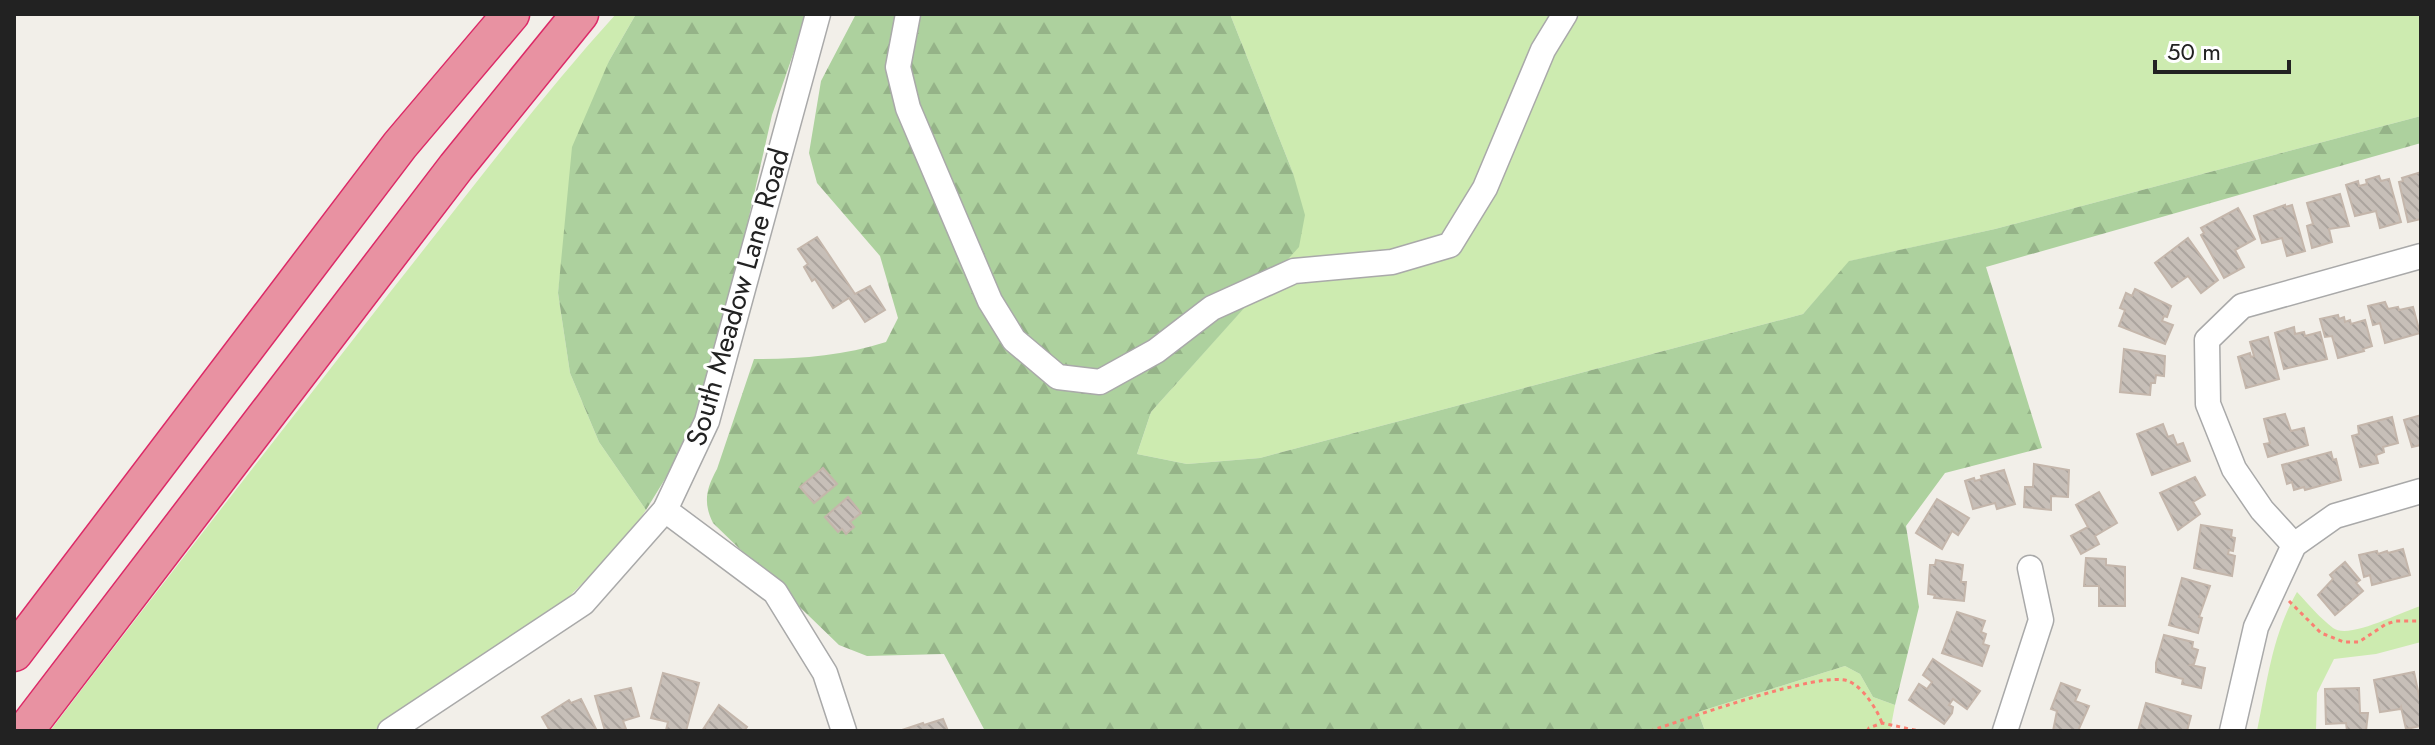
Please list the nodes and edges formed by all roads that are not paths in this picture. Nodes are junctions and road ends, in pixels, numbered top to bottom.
1 (511, 14) edge
2 (580, 14) edge
3 (818, 14) edge
4 (908, 14) edge
5 (1565, 14) edge
6 (2421, 256) edge
7 (2421, 491) edge
8 (665, 510) junction
9 (2294, 545) junction
10 (2030, 568) dead end
11 (14, 653) edge
12 (25, 731) edge
13 (390, 731) edge
14 (844, 731) edge
15 (2005, 731) edge
16 (2232, 731) edge

1 - 11 highway
2 - 12 highway
3 - 8 street, South Meadow Lane Road
4 - 5 street
6 - 9 street
7 - 9 street
8 - 13 street, South Meadow Lane Road
8 - 14 street
9 - 16 street
10 - 15 street

